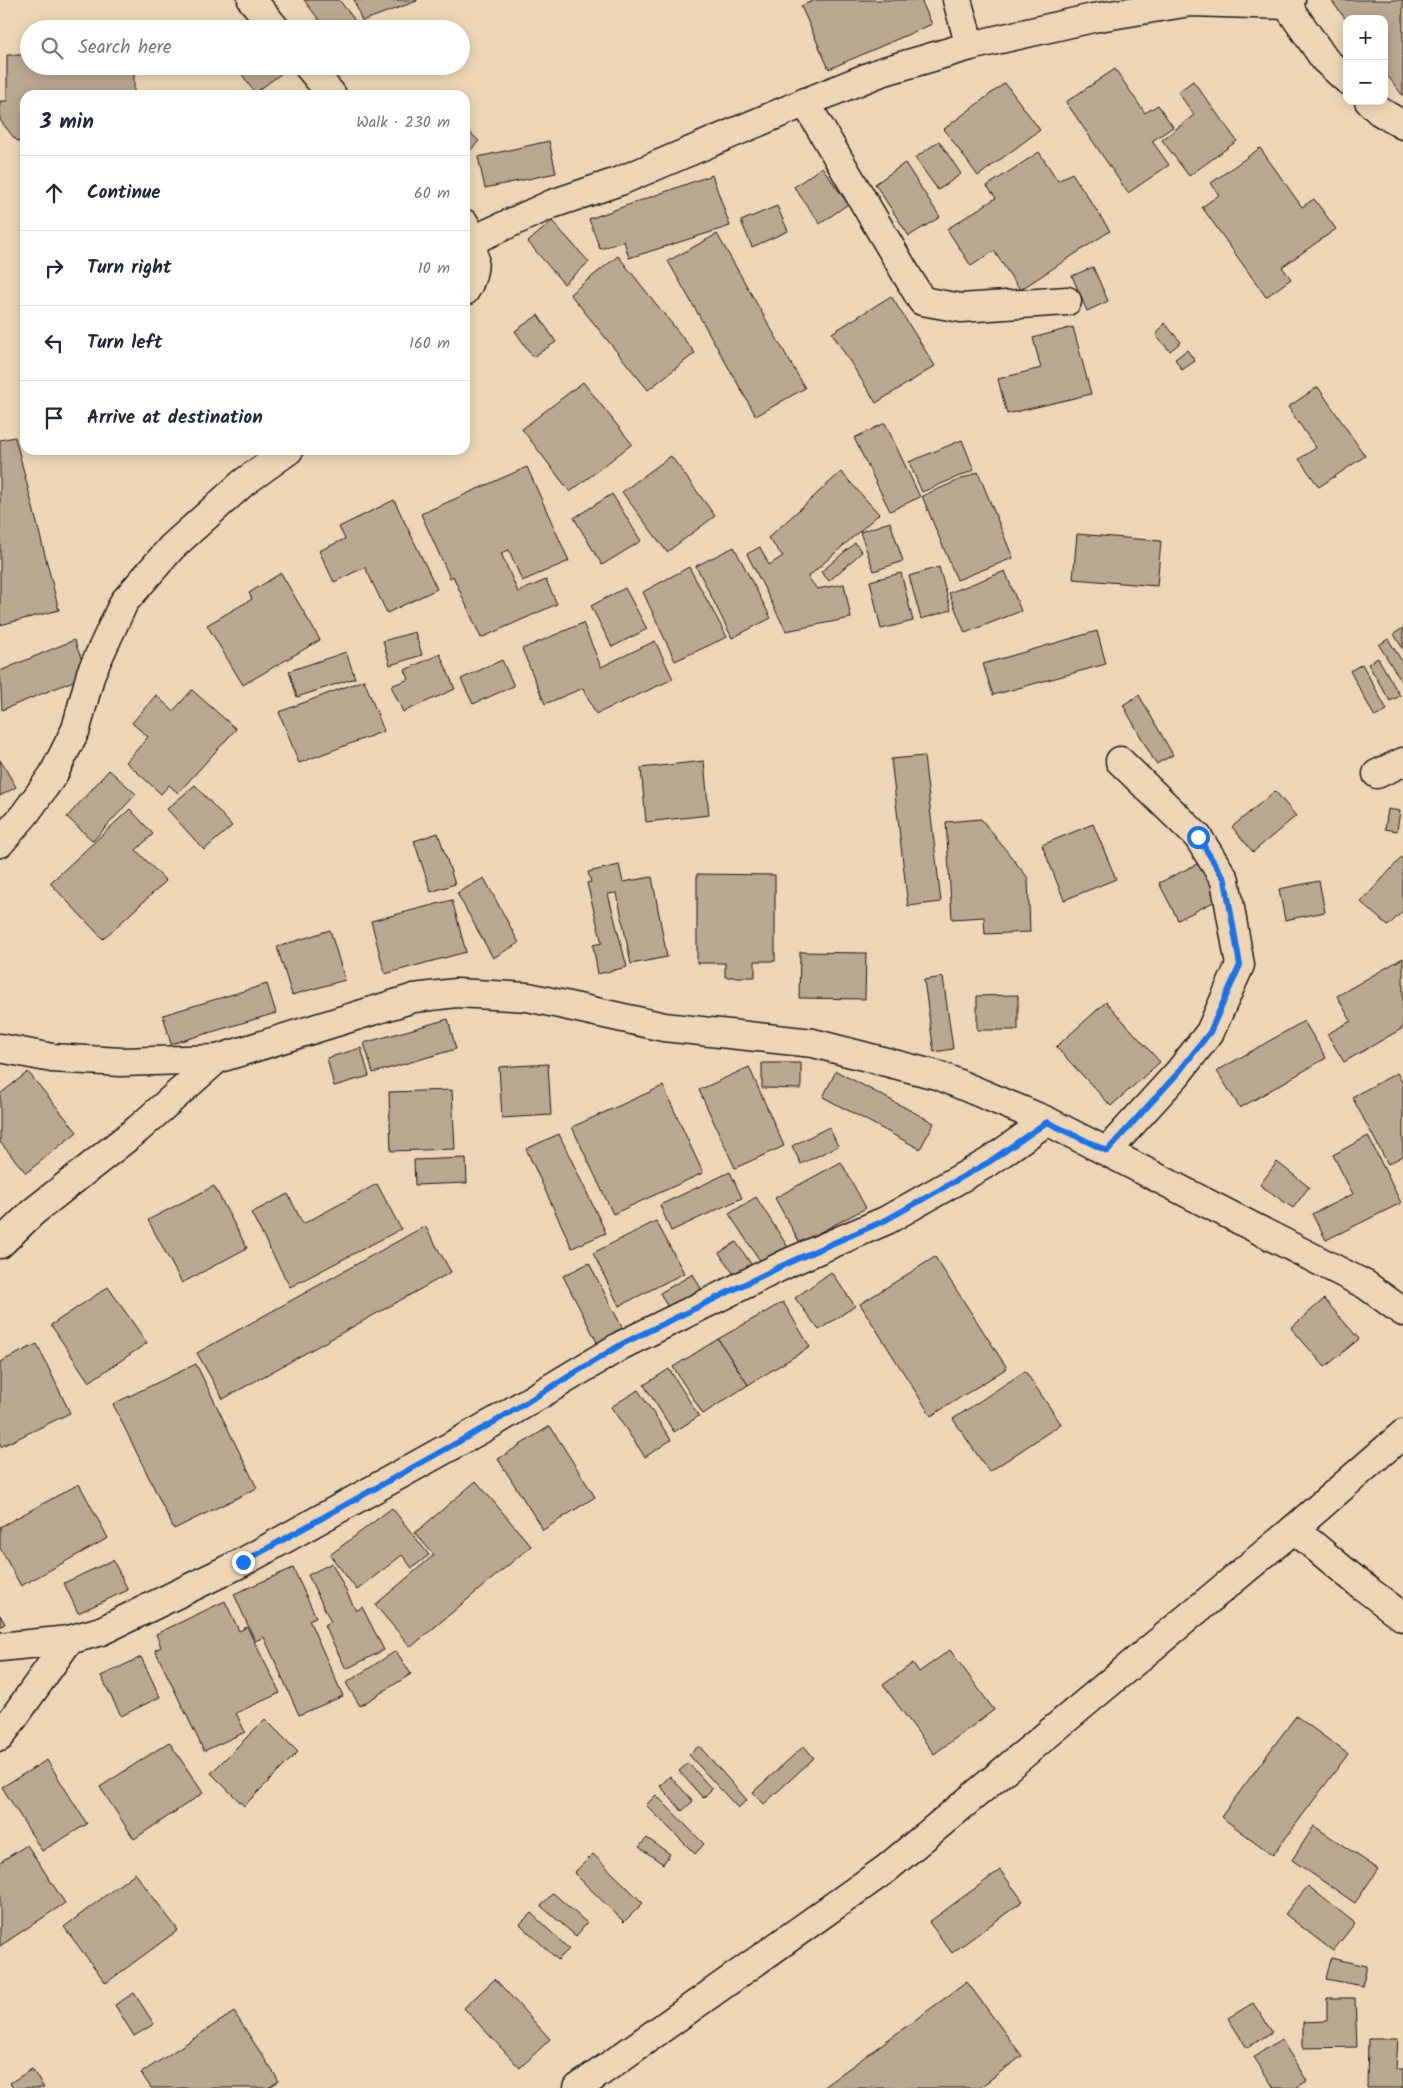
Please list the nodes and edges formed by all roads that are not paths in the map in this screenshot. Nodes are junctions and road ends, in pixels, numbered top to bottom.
1 (252, 0) edge
2 (957, 0) edge
3 (1289, 2) edge
4 (269, 20) edge
5 (970, 46) junction
6 (315, 75) edge
7 (1343, 76) edge
8 (328, 90) edge
9 (805, 102) junction
10 (1373, 105) edge
11 (1403, 125) edge
12 (470, 232) edge
13 (470, 238) edge
14 (470, 284) edge
15 (1067, 301) dead end
16 (282, 455) edge
17 (1120, 761) dead end
18 (1403, 762) edge
19 (1377, 774) dead end
20 (0, 843) edge
21 (0, 1048) edge
22 (217, 1059) junction
23 (1047, 1122) junction
24 (1107, 1151) junction
25 (0, 1244) edge
26 (1403, 1312) edge
27 (1403, 1434) edge
28 (1294, 1529) junction
29 (1403, 1616) edge
30 (68, 1640) junction
31 (0, 1647) edge
32 (0, 1737) edge
33 (578, 2088) edge

1 - 4 street
2 - 5 street
3 - 5 street
3 - 7 street
5 - 9 street
6 - 8 street
9 - 12 street
9 - 15 street
10 - 11 street
13 - 14 street
16 - 20 street
17 - 24 street
18 - 19 street
21 - 22 street
22 - 23 street
22 - 25 street
23 - 24 street
23 - 30 street
24 - 26 street
27 - 28 street
28 - 29 street
28 - 33 street
30 - 31 street
30 - 32 street

